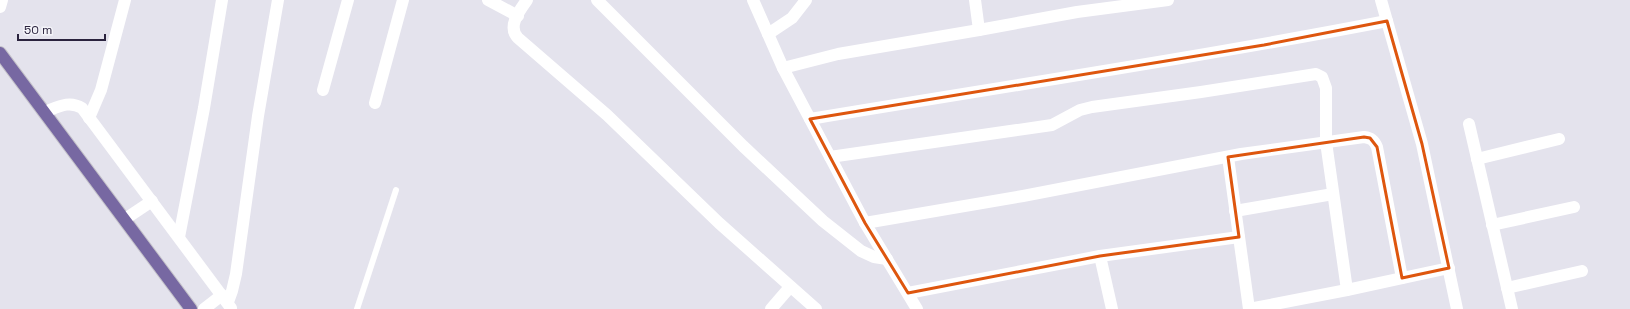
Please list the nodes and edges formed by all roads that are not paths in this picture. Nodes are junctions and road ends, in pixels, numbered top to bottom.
1 (2, 0) edge
2 (125, 0) edge
3 (222, 0) edge
4 (278, 0) edge
5 (348, 0) edge
6 (402, 0) edge
7 (488, 0) edge
8 (528, 0) edge
9 (597, 0) edge
10 (753, 0) edge
11 (806, 0) edge
12 (975, 0) edge
13 (1168, 0) edge
14 (1380, 0) edge
15 (1132, 2) edge
16 (0, 7) edge
17 (518, 16) junction
18 (1387, 22) junction
19 (979, 30) junction
20 (768, 34) junction
21 (0, 53) edge
22 (783, 68) junction
23 (323, 90) dead end
24 (376, 103) dead end
25 (45, 112) junction
26 (89, 118) junction
27 (810, 119) junction
28 (1468, 124) dead end
29 (1559, 139) dead end
30 (1326, 142) junction
31 (830, 157) junction
32 (1228, 157) junction
33 (1477, 159) junction
34 (396, 190) dead end
35 (1333, 194) junction
36 (152, 201) junction
37 (1574, 207) dead end
38 (1235, 211) junction
39 (125, 219) junction
40 (865, 223) junction
41 (1492, 225) junction
42 (179, 237) junction
43 (1239, 237) junction
44 (1100, 256) junction
45 (887, 259) junction
46 (1449, 268) junction
47 (1582, 271) dead end
48 (1402, 278) junction
49 (790, 287) junction
50 (1507, 288) junction
51 (1347, 290) junction
52 (908, 293) junction
53 (227, 302) edge
54 (191, 309) edge
55 (204, 309) edge
56 (357, 309) edge
57 (771, 309) edge
58 (816, 309) edge
59 (917, 309) edge
60 (1112, 309) edge
61 (1249, 309) edge
62 (1457, 309) edge
63 (1512, 309) edge

1 - 16 street
2 - 26 street
3 - 42 street
4 - 53 street
5 - 23 street
6 - 24 street
7 - 17 street
8 - 17 street
9 - 45 street
10 - 20 street
11 - 20 street
12 - 19 street
13 - 15 street
14 - 18 street
15 - 19 street
17 - 49 street
18 - 27 street
18 - 46 street
19 - 22 street
20 - 22 street
21 - 25 main road
22 - 27 street
25 - 26 street
25 - 39 main road
26 - 36 street
27 - 31 street
28 - 33 street
29 - 33 street
30 - 31 street
30 - 32 street
30 - 35 street
30 - 48 street
31 - 40 street
32 - 38 street
32 - 40 street
33 - 41 street
34 - 56 lane
35 - 38 street
35 - 51 street
36 - 39 street
36 - 42 street
37 - 41 street
38 - 43 street
39 - 54 main road
40 - 45 street
41 - 50 street
42 - 53 street
43 - 44 street
43 - 61 street
44 - 52 street
44 - 60 street
45 - 52 street
46 - 48 street
46 - 62 street
47 - 50 street
48 - 51 street
49 - 57 street
49 - 58 street
50 - 63 street
51 - 61 street
52 - 59 street
53 - 55 street

